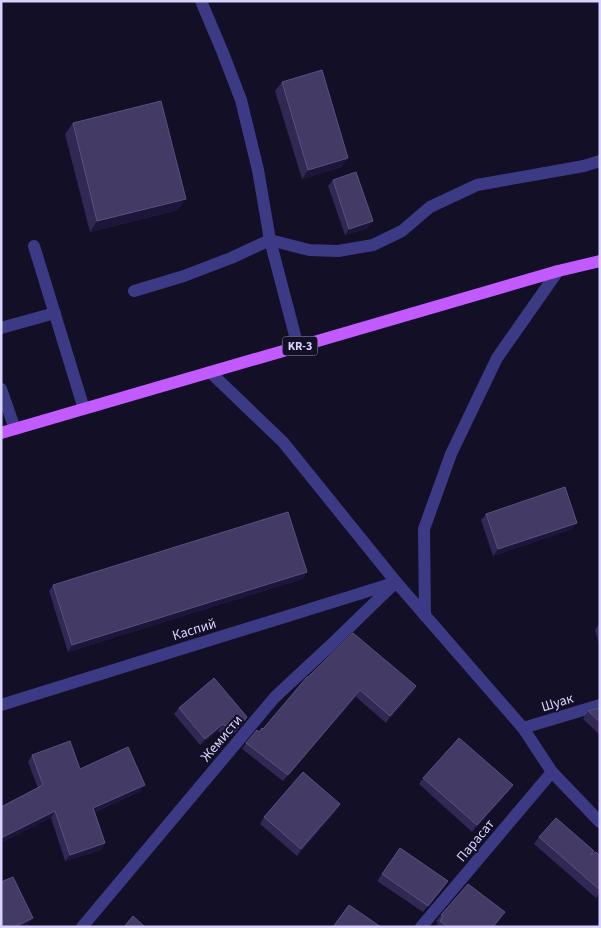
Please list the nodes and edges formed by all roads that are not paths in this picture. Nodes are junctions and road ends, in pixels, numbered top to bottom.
1 (201, 1) edge
2 (600, 161) edge
3 (270, 240) junction
4 (34, 246) dead end
5 (600, 261) edge
6 (558, 271) junction
7 (134, 291) dead end
8 (55, 313) junction
9 (1, 328) edge
10 (298, 347) junction
11 (210, 372) junction
12 (1, 389) edge
13 (84, 409) junction
14 (15, 429) junction
15 (1, 433) edge
16 (396, 582) junction
17 (426, 616) junction
18 (1, 705) edge
19 (600, 705) edge
20 (524, 728) junction
21 (552, 772) junction
22 (600, 822) edge
23 (82, 927) edge
24 (421, 927) edge

1 - 3 street
2 - 3 street
3 - 7 street
3 - 10 street
4 - 8 street
5 - 6 main road, KR-3
6 - 10 main road, KR-3
6 - 17 street
8 - 9 street
8 - 13 street
10 - 11 main road, KR-3
11 - 13 main road, KR-3
11 - 16 street
12 - 14 street
13 - 14 main road, KR-3
14 - 15 main road, KR-3
16 - 17 street
16 - 18 street, Каспий
16 - 23 street, Жемисти
17 - 20 street
19 - 20 street, Шуак
20 - 21 street
21 - 22 street
21 - 24 street, Парасат

